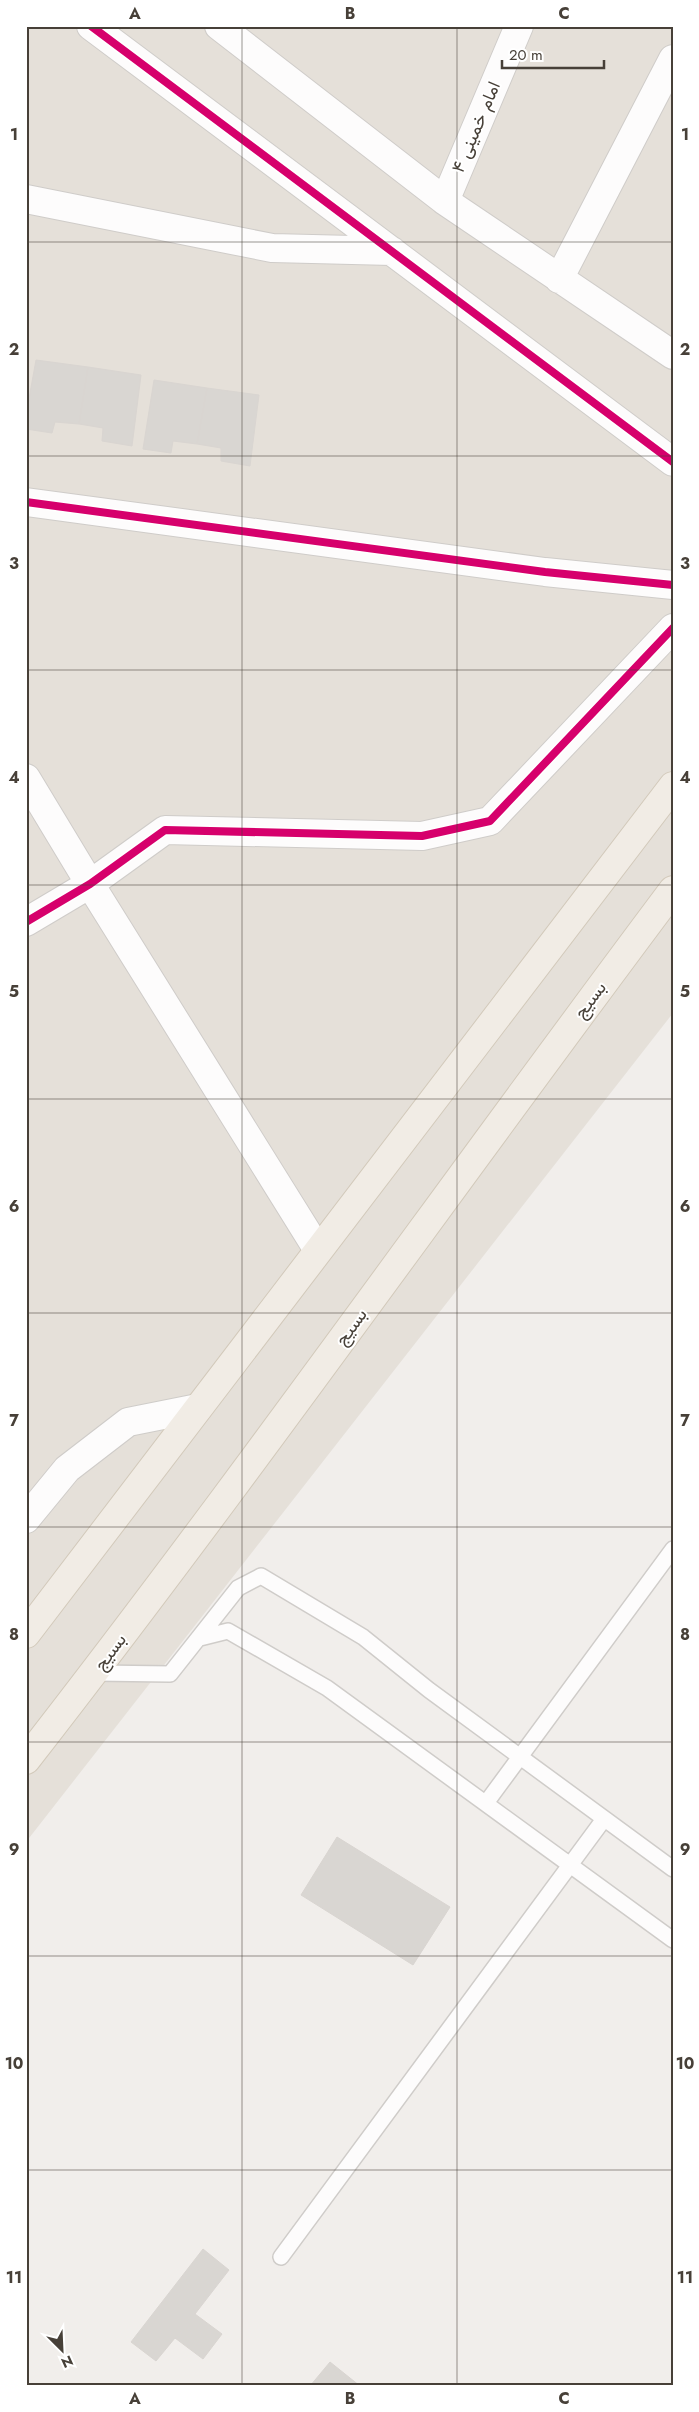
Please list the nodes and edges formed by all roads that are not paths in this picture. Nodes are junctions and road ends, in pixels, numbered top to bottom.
1 (91, 26) edge
2 (219, 26) edge
3 (519, 26) edge
4 (673, 59) edge
5 (26, 199) edge
6 (445, 201) junction
7 (392, 251) junction
8 (559, 279) junction
9 (673, 355) edge
10 (673, 462) edge
11 (26, 502) edge
12 (673, 586) edge
13 (673, 628) edge
14 (26, 778) edge
15 (673, 786) edge
16 (90, 884) junction
17 (673, 890) edge
18 (26, 922) edge
19 (318, 1250) junction
20 (198, 1408) junction
21 (26, 1520) edge
22 (673, 1549) edge
23 (26, 1634) edge
24 (200, 1638) junction
25 (94, 1673) junction
26 (520, 1757) junction
27 (26, 1760) edge
28 (486, 1804) junction
29 (604, 1819) junction
30 (570, 1865) junction
31 (673, 1869) edge
32 (673, 1940) edge
33 (281, 2257) dead end

1 - 7 street
2 - 6 street
3 - 6 street, امام خمینی ۴
4 - 8 street
5 - 7 street
6 - 8 street
7 - 10 street
8 - 9 street
11 - 12 street
13 - 16 street
14 - 16 street
15 - 19 main road
16 - 18 street
16 - 19 street
17 - 25 main road, بسیج
19 - 20 main road
20 - 21 street
20 - 23 main road
22 - 26 lane
24 - 25 lane
24 - 26 lane
24 - 28 lane
25 - 27 main road, بسیج
26 - 28 lane
26 - 29 lane
28 - 30 lane
29 - 30 lane
29 - 31 lane
30 - 32 lane
30 - 33 lane

